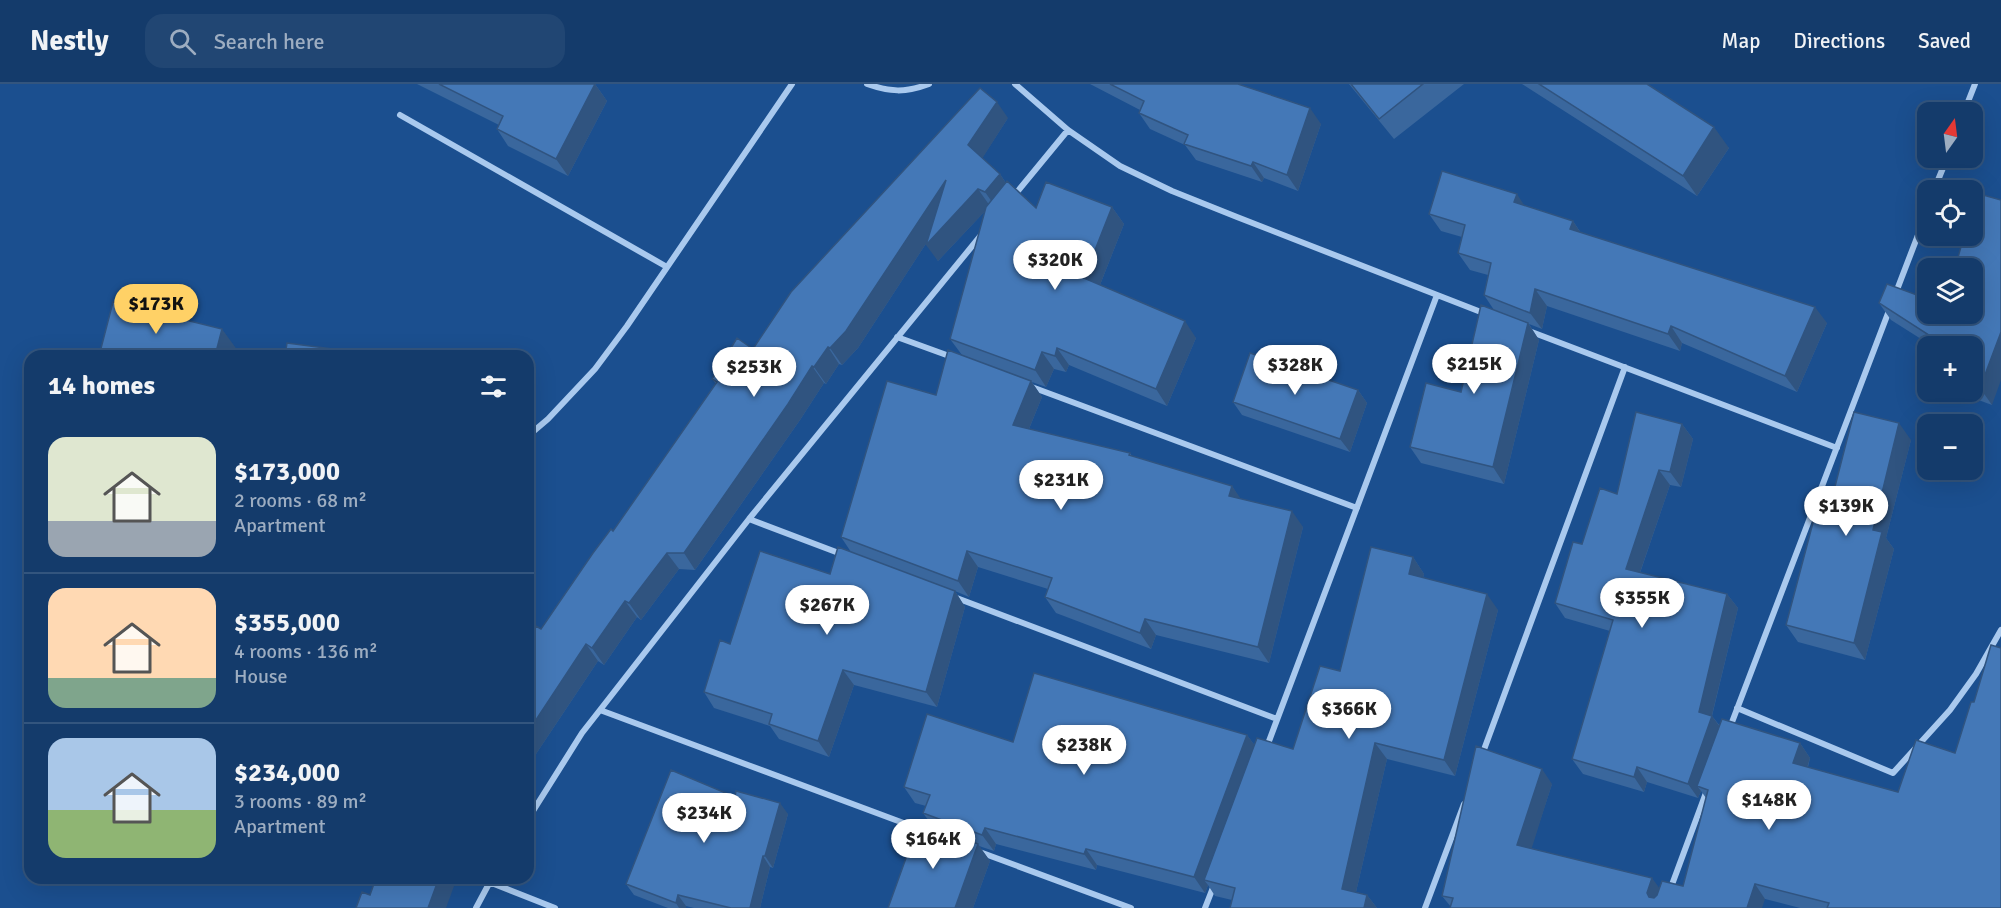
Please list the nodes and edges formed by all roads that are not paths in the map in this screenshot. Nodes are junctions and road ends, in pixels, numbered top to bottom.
1 (792, 84) edge
2 (867, 84) edge
3 (929, 84) edge
4 (1015, 84) edge
5 (1975, 84) edge
6 (1968, 102) edge
7 (400, 115) dead end
8 (1068, 130) junction
9 (1009, 202) edge
10 (986, 229) edge
11 (1917, 238) edge
12 (667, 267) junction
13 (1437, 295) junction
14 (1492, 316) edge
15 (1526, 329) edge
16 (897, 337) junction
17 (964, 362) edge
18 (1625, 367) junction
19 (1020, 383) edge
20 (534, 431) edge
21 (1837, 448) junction
22 (1357, 508) junction
23 (749, 519) junction
24 (848, 556) edge
25 (947, 594) edge
26 (2001, 630) edge
27 (1737, 708) junction
28 (600, 710) junction
29 (1277, 719) junction
30 (1725, 741) edge
31 (1264, 753) edge
32 (1478, 765) edge
33 (1709, 786) edge
34 (1466, 798) edge
35 (534, 809) edge
36 (932, 834) edge
37 (965, 846) edge
38 (1218, 875) edge
39 (488, 884) edge
40 (499, 884) edge
41 (1667, 897) edge
42 (476, 908) edge
43 (555, 908) edge
44 (1131, 908) edge
45 (1205, 908) edge
46 (1425, 908) edge

1 - 12 street
2 - 3 street
4 - 8 street
5 - 6 street
7 - 12 street
8 - 9 street
8 - 13 street
10 - 16 street
11 - 21 street
12 - 20 street
13 - 14 street
13 - 22 street
15 - 18 street
16 - 17 street
16 - 23 street
18 - 21 street
18 - 32 street
19 - 22 street
21 - 27 street
22 - 29 street
23 - 24 street
23 - 28 street
25 - 29 street
26 - 27 street
27 - 30 street
28 - 35 street
28 - 36 street
29 - 31 street
33 - 41 street
34 - 46 street
37 - 44 street
38 - 45 street
39 - 42 street
40 - 43 street

